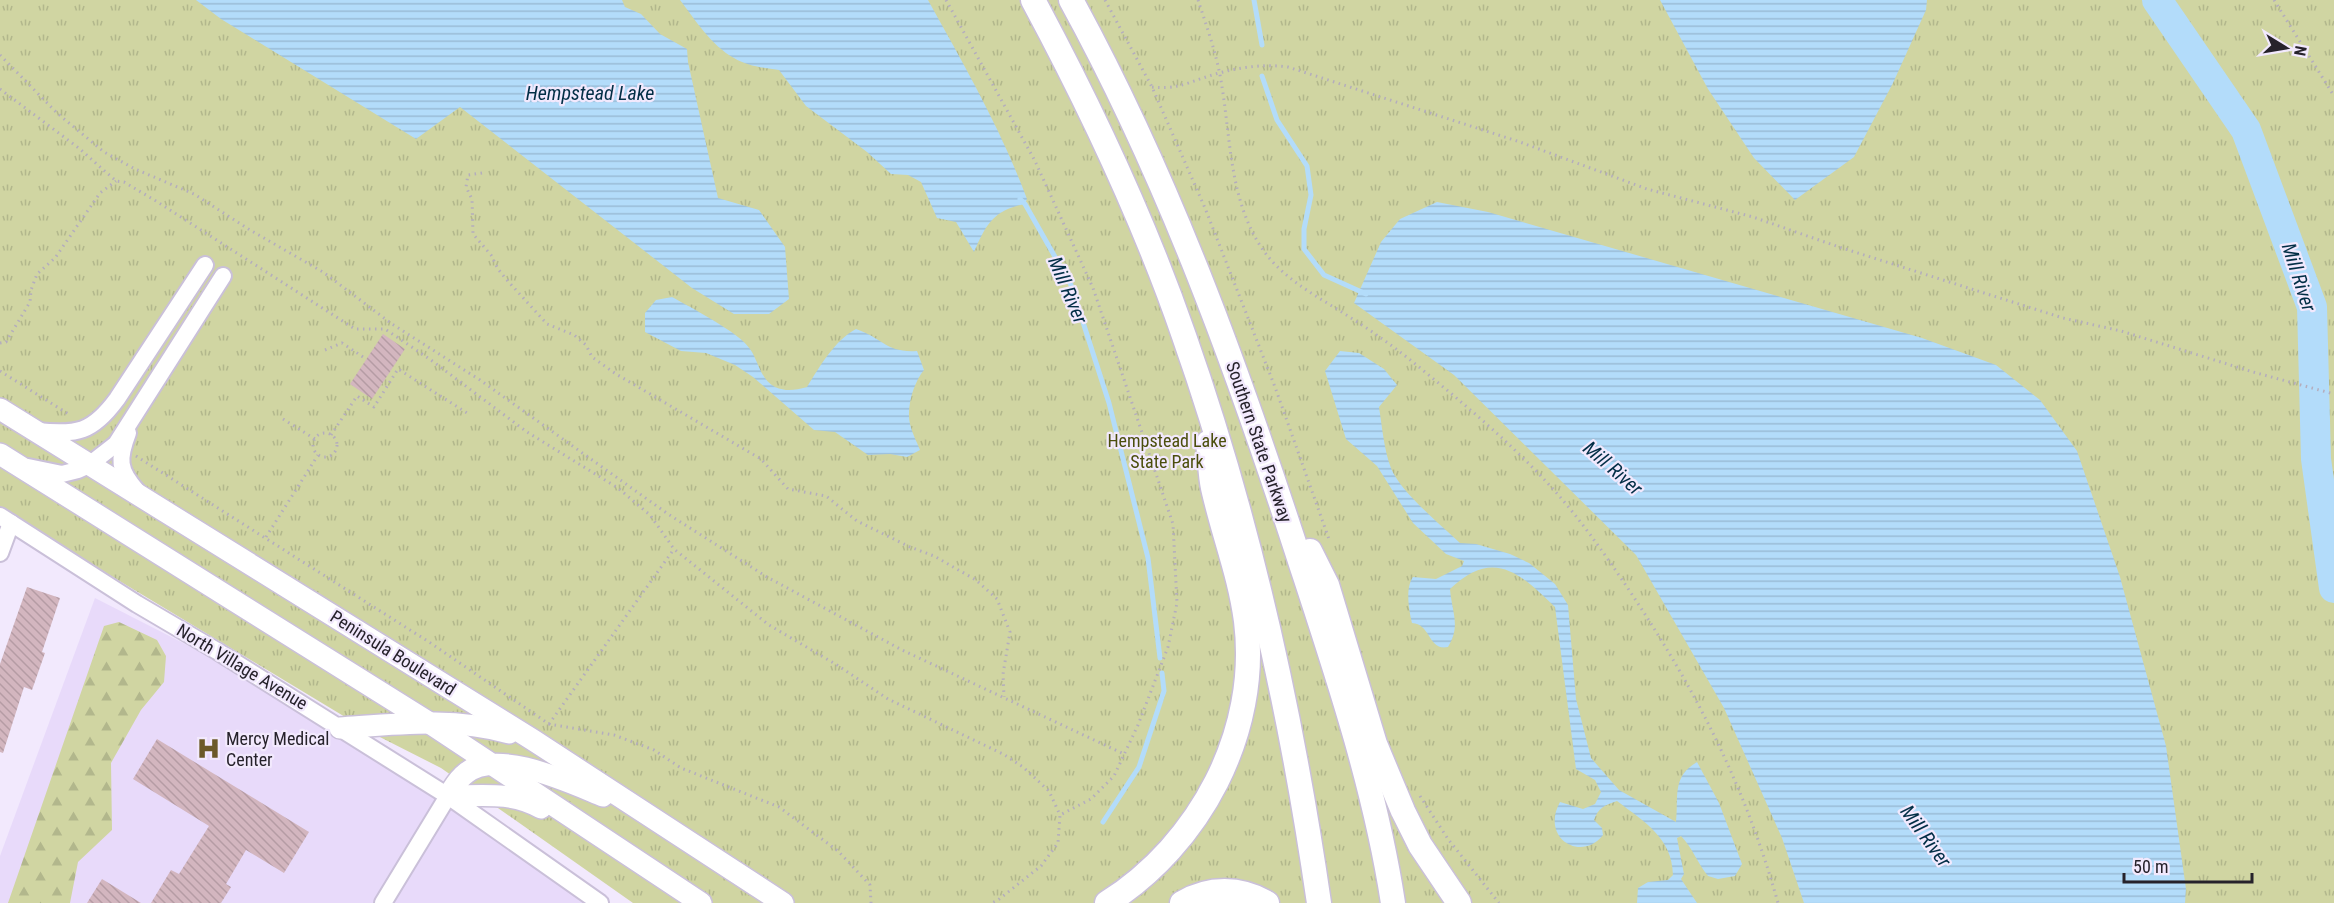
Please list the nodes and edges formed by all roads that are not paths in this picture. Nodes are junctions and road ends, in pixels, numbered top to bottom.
1 (1033, 0) edge
2 (1071, 0) edge
3 (205, 265) dead end
4 (223, 276) dead end
5 (1204, 395) junction
6 (0, 409) edge
7 (135, 415) junction
8 (35, 430) junction
9 (8, 459) edge
10 (89, 465) junction
11 (1272, 475) junction
12 (143, 499) junction
13 (5, 520) edge
14 (0, 553) edge
15 (428, 722) junction
16 (340, 728) junction
17 (533, 740) junction
18 (494, 765) junction
19 (448, 796) junction
20 (647, 813) junction
21 (616, 846) junction
22 (383, 903) edge
23 (600, 903) edge
24 (701, 903) edge
25 (783, 903) edge
26 (1107, 903) edge
27 (1182, 903) edge
28 (1267, 903) edge
29 (1319, 903) edge
30 (1393, 903) edge
31 (1459, 903) edge

1 - 5 highway, Southern State Parkway
2 - 11 highway, Southern State Parkway
3 - 8 street
4 - 7 street
5 - 26 highway
5 - 29 highway, Southern State Parkway
6 - 8 main road, Peninsula Boulevard
7 - 10 street
7 - 12 street
8 - 10 main road, Peninsula Boulevard
9 - 10 street
9 - 15 main road
10 - 12 main road, Peninsula Boulevard
11 - 30 highway, Southern State Parkway
11 - 31 highway
12 - 17 main road, Peninsula Boulevard
13 - 14 street
13 - 16 street, North Village Avenue
15 - 16 main road
15 - 17 main road
15 - 18 main road
16 - 19 street, North Village Avenue
17 - 20 main road, Peninsula Boulevard
18 - 19 main road
18 - 20 main road
18 - 21 main road
19 - 21 main road
19 - 22 street
19 - 23 street, North Village Avenue
20 - 25 main road, Peninsula Boulevard
21 - 24 main road
27 - 28 highway

